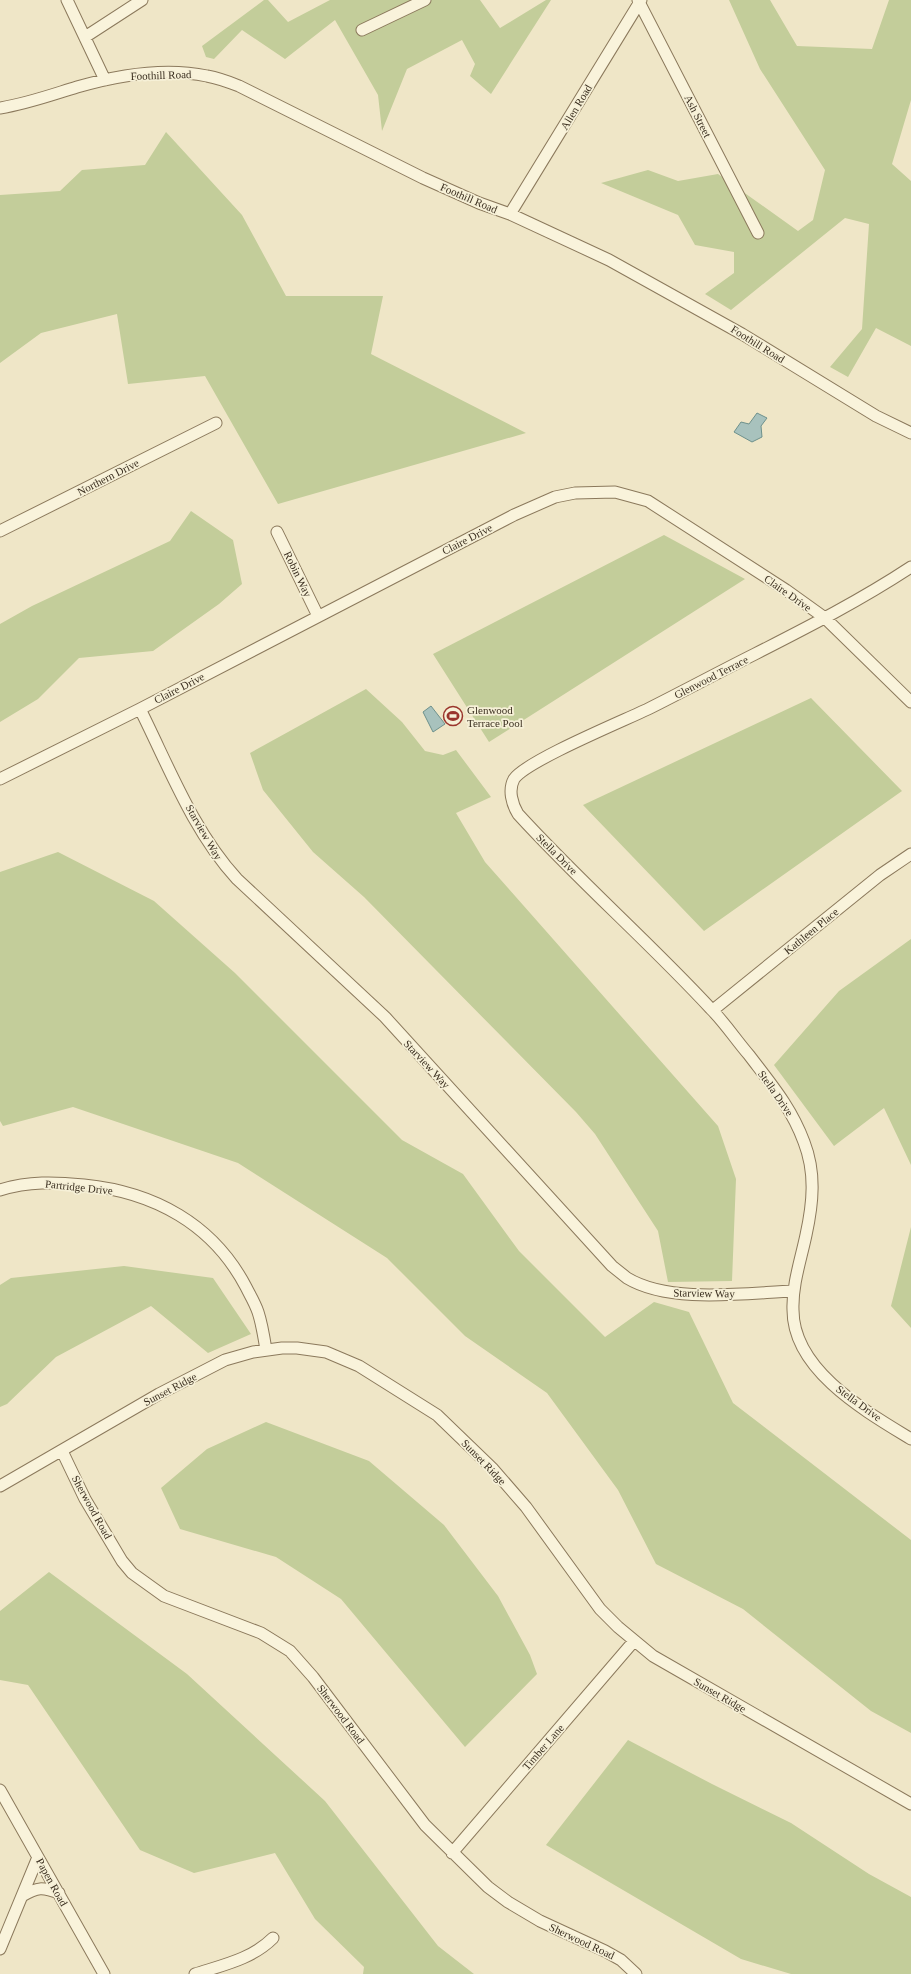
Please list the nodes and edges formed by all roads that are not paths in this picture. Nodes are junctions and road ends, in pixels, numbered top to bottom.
1 (67, 0) edge
2 (142, 0) edge
3 (425, 0) edge
4 (639, 1) edge
5 (362, 30) dead end
6 (85, 37) junction
7 (105, 80) junction
8 (0, 108) edge
9 (510, 214) junction
10 (758, 233) dead end
11 (216, 423) dead end
12 (911, 433) edge
13 (0, 531) edge
14 (277, 532) dead end
15 (911, 567) edge
16 (318, 616) junction
17 (825, 618) junction
18 (911, 702) edge
19 (140, 709) junction
20 (0, 779) edge
21 (512, 785) joint
22 (911, 854) edge
23 (713, 1010) junction
24 (0, 1190) edge
25 (794, 1291) junction
26 (266, 1350) junction
27 (911, 1439) edge
28 (62, 1451) junction
29 (0, 1486) edge
30 (634, 1641) junction
31 (0, 1790) edge
32 (911, 1804) edge
33 (452, 1853) junction
34 (38, 1857) junction
35 (59, 1893) junction
36 (22, 1896) junction
37 (273, 1938) dead end
38 (0, 1949) edge
39 (104, 1974) edge
40 (195, 1974) edge
41 (636, 1974) edge

1 - 6 street
2 - 6 street
3 - 5 street
4 - 9 street, Allen Road
4 - 10 street, Ash Street
6 - 7 street
7 - 8 street, Foothill Road
7 - 9 street, Foothill Road
9 - 12 street, Foothill Road
11 - 13 street, Northern Drive
14 - 16 street, Robin Way
15 - 17 street, Glenwood Terrace
16 - 17 street, Claire Drive
16 - 19 street, Claire Drive
17 - 18 street, Claire Drive
17 - 21 street, Glenwood Terrace
19 - 20 street, Claire Drive
19 - 25 street, Starview Way
21 - 23 street, Stella Drive
22 - 23 street, Kathleen Place
23 - 25 street, Stella Drive
24 - 26 street, Partridge Drive
25 - 27 street, Stella Drive
26 - 28 street, Sunset Ridge
26 - 30 street, Sunset Ridge
28 - 29 street, Sunset Ridge
28 - 33 street, Sherwood Road
30 - 32 street, Sunset Ridge
30 - 33 street, Timber Lane
31 - 34 street, Papen Road
33 - 41 street, Sherwood Road
34 - 35 street, Papen Road
34 - 36 street
35 - 36 street
35 - 39 street, Papen Road
36 - 38 street
37 - 40 street

